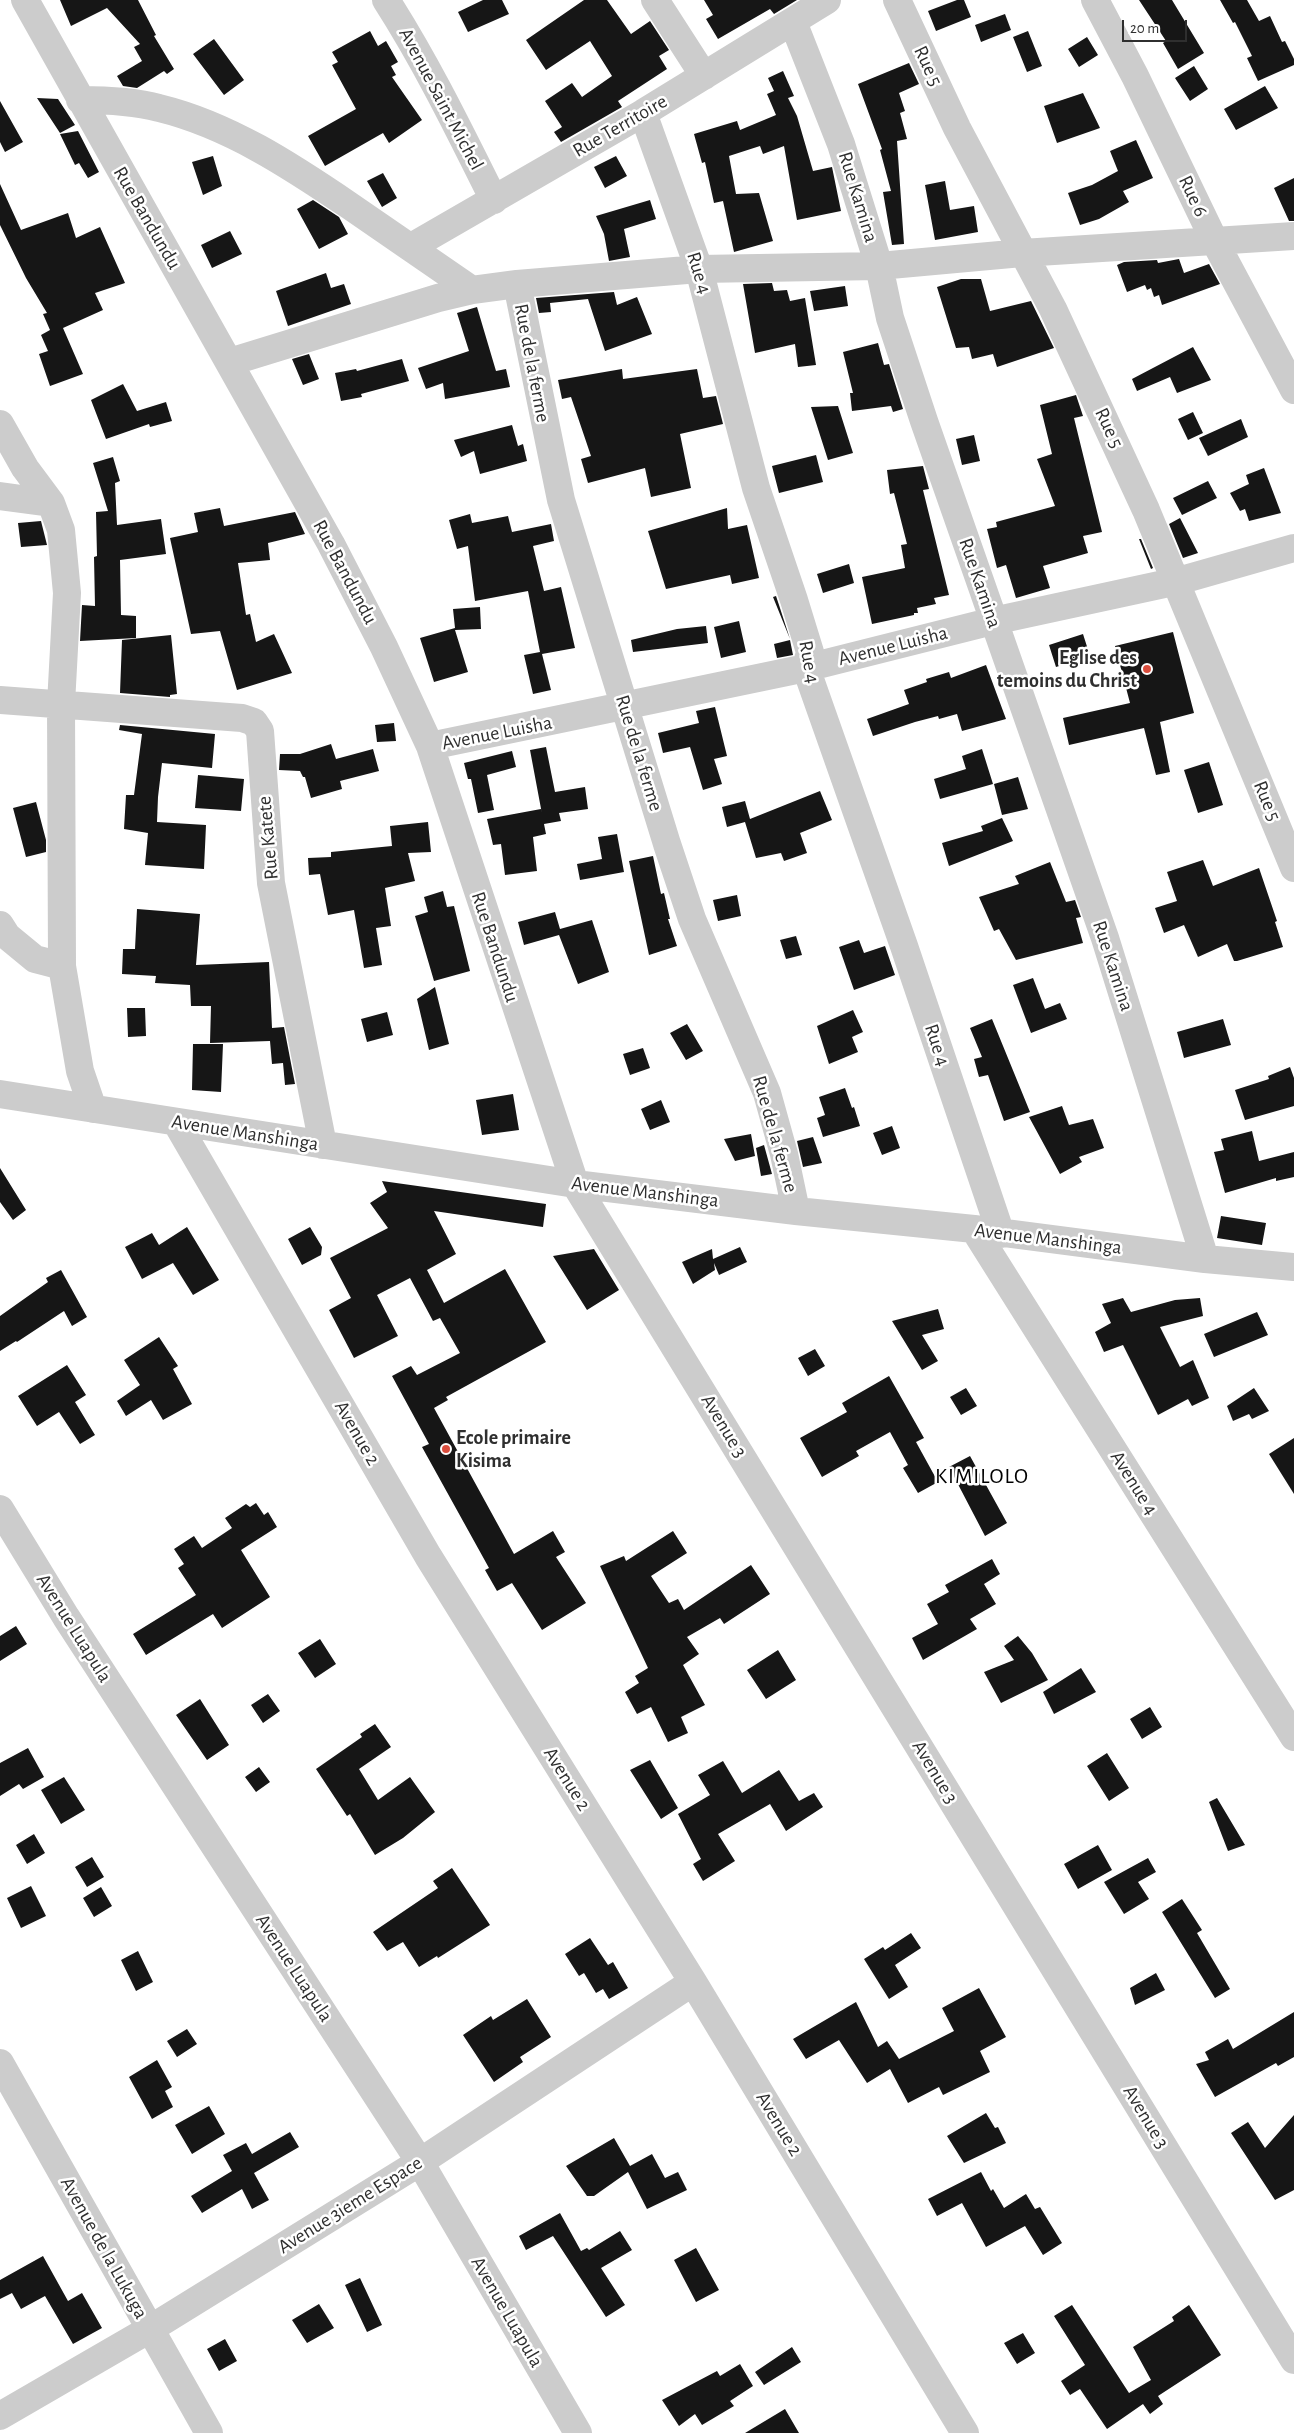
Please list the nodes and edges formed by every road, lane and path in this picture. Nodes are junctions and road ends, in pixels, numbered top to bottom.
1 (25, 0) edge
2 (386, 0) edge
3 (655, 0) edge
4 (827, 0) edge
5 (897, 0) edge
6 (1095, 0) edge
7 (793, 22) junction
8 (704, 76) junction
9 (80, 100) junction
10 (643, 113) junction
11 (494, 200) junction
12 (1294, 236) edge
13 (1214, 240) junction
14 (411, 247) junction
15 (1022, 253) junction
16 (879, 266) junction
17 (699, 269) junction
18 (517, 284) junction
19 (472, 290) junction
20 (230, 362) junction
21 (1294, 390) edge
22 (0, 424) edge
23 (0, 496) edge
24 (51, 503) junction
25 (1294, 548) edge
26 (1178, 581) junction
27 (993, 621) junction
28 (806, 668) junction
29 (0, 700) edge
30 (61, 704) junction
31 (624, 707) junction
32 (430, 746) junction
33 (1294, 868) edge
34 (0, 925) edge
35 (62, 966) junction
36 (0, 1094) edge
37 (93, 1109) junction
38 (176, 1122) junction
39 (323, 1145) junction
40 (576, 1184) junction
41 (796, 1211) junction
42 (974, 1229) junction
43 (1001, 1234) junction
44 (1205, 1259) junction
45 (1294, 1268) edge
46 (0, 1508) edge
47 (1294, 1736) edge
48 (693, 1982) junction
49 (0, 2063) edge
50 (420, 2162) junction
51 (150, 2329) junction
52 (1294, 2360) edge
53 (0, 2416) edge
54 (209, 2433) edge
55 (578, 2433) edge
56 (965, 2433) edge

1 - 9 street, Rue Bandundu
2 - 11 street, Avenue Saint Michel
3 - 8 street
4 - 7 street, Rue Territoire
5 - 15 street, Rue 5
6 - 13 street, Rue 6
7 - 8 street, Rue Territoire
7 - 16 street, Rue Kamina
8 - 10 street, Rue Territoire
9 - 14 street
9 - 20 street, Rue Bandundu
10 - 11 street, Rue Territoire
10 - 17 street, Rue 4
11 - 14 street, Rue Territoire
12 - 13 street
13 - 15 street
13 - 21 street, Rue 6
14 - 19 street
15 - 16 street
15 - 26 street, Rue 5
16 - 17 street
16 - 27 street, Rue Kamina
17 - 18 street
17 - 28 street, Rue 4
18 - 19 street
18 - 31 street, Rue de la ferme
19 - 20 street
20 - 32 street, Rue Bandundu
22 - 24 street
23 - 24 street
24 - 30 street
25 - 26 street, Avenue Luisha
26 - 27 street, Avenue Luisha
26 - 33 street, Rue 5
27 - 28 street, Avenue Luisha
27 - 44 street, Rue Kamina
28 - 31 street, Avenue Luisha
28 - 43 street, Rue 4
29 - 30 street, Rue Katete
30 - 35 street
30 - 39 street, Rue Katete
31 - 32 street, Avenue Luisha
31 - 41 street, Rue de la ferme
32 - 40 street, Rue Bandundu
34 - 35 street
35 - 37 street
36 - 37 street, Avenue Manshinga
37 - 38 street, Avenue Manshinga
38 - 39 street, Avenue Manshinga
38 - 48 street, Avenue 2
39 - 40 street, Avenue Manshinga
40 - 41 street, Avenue Manshinga
40 - 52 street, Avenue 3
41 - 42 street, Avenue Manshinga
42 - 43 street, Avenue Manshinga
42 - 47 street, Avenue 4
43 - 44 street, Avenue Manshinga
44 - 45 street, Avenue Manshinga
46 - 50 street, Avenue Luapula
48 - 50 street, Avenue 3ieme Espace
48 - 56 street, Avenue 2
49 - 51 street, Avenue de la Lukuga
50 - 51 street, Avenue 3ieme Espace
50 - 55 street, Avenue Luapula
51 - 53 street, Avenue 3ieme Espace
51 - 54 street, Avenue de la Lukuga

